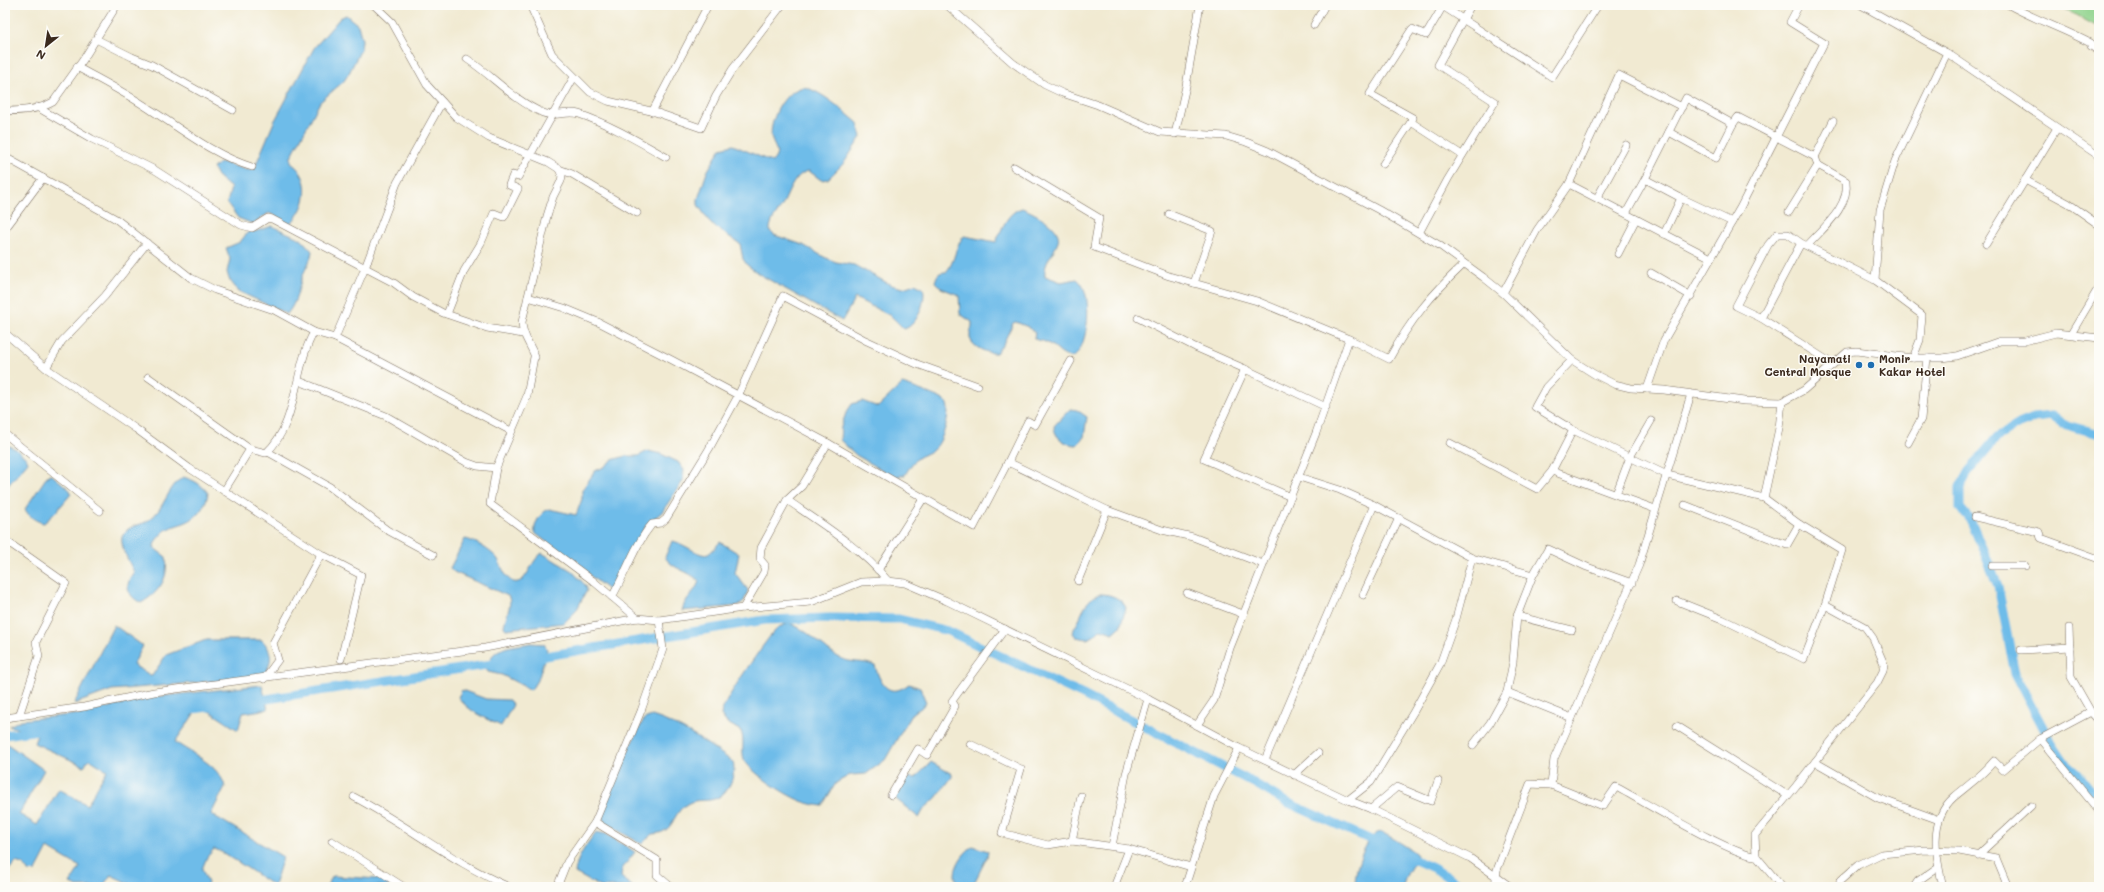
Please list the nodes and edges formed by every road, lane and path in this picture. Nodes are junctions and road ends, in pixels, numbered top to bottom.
1 (117, 5) edge
2 (374, 5) edge
3 (530, 5) edge
4 (708, 5) edge
5 (782, 5) edge
6 (947, 5) edge
7 (1200, 5) edge
8 (1325, 5) edge
9 (1471, 5) edge
10 (1598, 5) edge
11 (1799, 5) edge
12 (1861, 5) edge
13 (2009, 5) edge
14 (1442, 6) edge
15 (1462, 19) junction
16 (1314, 25) dead end
17 (96, 39) junction
18 (2099, 51) edge
19 (1947, 53) junction
20 (466, 59) dead end
21 (77, 68) junction
22 (574, 77) junction
23 (442, 102) junction
24 (37, 107) junction
25 (1682, 107) junction
26 (233, 110) dead end
27 (5, 111) edge
28 (652, 112) junction
29 (551, 116) junction
30 (1833, 121) dead end
31 (1411, 122) junction
32 (1733, 124) junction
33 (2057, 128) junction
34 (1669, 132) junction
35 (1175, 134) junction
36 (1777, 136) junction
37 (1626, 145) dead end
38 (529, 154) junction
39 (1462, 155) junction
40 (2099, 156) edge
41 (5, 157) edge
42 (666, 157) dead end
43 (1815, 157) junction
44 (1383, 164) dead end
45 (1818, 165) junction
46 (1014, 166) dead end
47 (252, 167) dead end
48 (559, 169) junction
49 (44, 178) junction
50 (1645, 179) junction
51 (2025, 180) junction
52 (1570, 184) junction
53 (1597, 198) junction
54 (1681, 198) junction
55 (1789, 212) dead end
56 (637, 213) dead end
57 (1626, 213) junction
58 (1169, 214) dead end
59 (1636, 219) junction
60 (1732, 222) junction
61 (2099, 225) edge
62 (5, 229) edge
63 (1419, 233) junction
64 (1664, 234) junction
65 (147, 243) junction
66 (1986, 244) dead end
67 (1804, 245) junction
68 (1618, 254) dead end
69 (1711, 258) junction
70 (1464, 264) junction
71 (365, 268) junction
72 (1652, 273) dead end
73 (1875, 280) junction
74 (1194, 283) junction
75 (2099, 287) edge
76 (1503, 293) junction
77 (1690, 296) junction
78 (528, 297) junction
79 (447, 314) junction
80 (1138, 318) dead end
81 (1761, 318) junction
82 (314, 332) junction
83 (5, 333) edge
84 (523, 334) junction
85 (2071, 334) junction
86 (335, 338) junction
87 (2099, 338) edge
88 (1349, 339) junction
89 (1913, 358) junction
90 (1927, 358) junction
91 (1572, 360) junction
92 (1071, 361) dead end
93 (1833, 364) junction
94 (46, 368) junction
95 (1245, 369) junction
96 (148, 377) dead end
97 (299, 381) junction
98 (978, 386) dead end
99 (1647, 389) junction
100 (1691, 394) junction
101 (738, 396) junction
102 (1782, 402) junction
103 (1326, 407) junction
104 (1651, 421) dead end
105 (1573, 430) junction
106 (512, 431) junction
107 (5, 434) edge
108 (828, 443) junction
109 (1908, 443) dead end
110 (1450, 444) dead end
111 (250, 449) junction
112 (268, 452) junction
113 (1630, 457) junction
114 (1008, 462) junction
115 (496, 468) junction
116 (1552, 471) junction
117 (1667, 475) junction
118 (1299, 477) junction
119 (224, 491) junction
120 (1616, 494) junction
121 (1291, 497) junction
122 (1764, 498) junction
123 (923, 499) junction
124 (787, 500) junction
125 (1374, 505) junction
126 (1685, 505) dead end
127 (1655, 509) junction
128 (1107, 510) junction
129 (100, 511) dead end
130 (1975, 517) dead end
131 (1399, 518) junction
132 (1799, 524) junction
133 (5, 540) edge
134 (322, 554) junction
135 (433, 555) dead end
136 (1472, 558) junction
137 (2099, 559) edge
138 (1264, 564) junction
139 (1992, 566) dead end
140 (2025, 566) dead end
141 (878, 570) junction
142 (1533, 575) junction
143 (888, 581) junction
144 (1078, 581) dead end
145 (1632, 583) junction
146 (1187, 593) dead end
147 (1363, 595) dead end
148 (612, 597) junction
149 (1677, 601) dead end
150 (1825, 605) junction
151 (742, 608) junction
152 (1243, 614) junction
153 (1517, 616) junction
154 (637, 618) junction
155 (660, 623) junction
156 (2069, 628) dead end
157 (1005, 630) junction
158 (1572, 630) dead end
159 (2070, 647) junction
160 (2020, 650) dead end
161 (341, 659) dead end
162 (264, 679) junction
163 (1507, 692) junction
164 (1148, 699) junction
165 (2092, 712) junction
166 (19, 716) junction
167 (5, 718) edge
168 (1572, 718) junction
169 (2099, 721) edge
170 (1197, 725) junction
171 (1677, 726) dead end
172 (2040, 739) junction
173 (970, 744) dead end
174 (1473, 745) dead end
175 (1239, 748) junction
176 (1318, 753) dead end
177 (1265, 760) junction
178 (1815, 762) junction
179 (1294, 775) junction
180 (1438, 781) dead end
181 (1551, 785) junction
182 (891, 795) dead end
183 (1081, 796) dead end
184 (1787, 796) junction
185 (354, 797) dead end
186 (1348, 800) junction
187 (2031, 806) dead end
188 (1371, 808) junction
189 (2099, 811) edge
190 (1939, 820) junction
191 (594, 822) junction
192 (332, 841) dead end
193 (1072, 841) junction
194 (1112, 846) junction
195 (1129, 849) junction
196 (1936, 850) junction
197 (1978, 855) junction
198 (1756, 856) junction
199 (1191, 867) junction
200 (1938, 867) junction
201 (1497, 876) junction
202 (1840, 881) dead end
203 (404, 887) edge
204 (509, 887) edge
205 (556, 887) edge
206 (671, 887) edge
207 (1114, 887) edge
208 (1185, 887) edge
209 (1495, 887) edge
210 (1511, 887) edge
211 (1782, 887) edge
212 (1914, 887) edge
213 (1943, 887) edge
214 (2008, 887) edge

1 - 17 street
2 - 23 street
3 - 22 street
4 - 28 street
5 - 28 street
6 - 35 street
7 - 35 street
8 - 16 street
9 - 15 street
10 - 15 street
11 - 36 street
12 - 19 street
13 - 18 street
14 - 15 street
14 - 31 street
15 - 39 street
17 - 21 street
17 - 26 street
19 - 33 street
19 - 73 street
20 - 29 street
21 - 24 street
21 - 47 street
22 - 28 street
22 - 29 street
23 - 38 street
23 - 71 street
24 - 27 street
24 - 71 street
25 - 32 street
25 - 34 street
25 - 52 street
29 - 38 street
29 - 42 street
30 - 43 street
31 - 39 street
31 - 44 street
32 - 34 street
32 - 36 street
33 - 40 street
33 - 51 street
34 - 50 street
35 - 63 street
36 - 43 street
36 - 60 street
37 - 53 street
38 - 48 street
38 - 79 street
39 - 63 street
41 - 49 street
43 - 45 street
45 - 55 street
45 - 67 street
46 - 74 street
48 - 56 street
48 - 78 street
49 - 62 street
49 - 65 street
50 - 54 street
50 - 57 street
51 - 61 street
51 - 66 street
52 - 53 street
52 - 76 street
53 - 57 street
54 - 60 street
54 - 64 street
57 - 59 street
58 - 74 street
59 - 64 street
59 - 68 street
60 - 69 street
63 - 70 street
64 - 69 street
65 - 82 street
65 - 94 street
67 - 73 street
67 - 81 street
67 - 81 street
69 - 77 street
70 - 76 street
70 - 88 street
71 - 79 street
71 - 86 street
72 - 77 street
73 - 89 street
74 - 88 street
75 - 85 street
76 - 91 street
77 - 99 street
78 - 84 street
78 - 101 street
79 - 84 street
80 - 95 street
81 - 93 street
82 - 86 street
82 - 97 street
83 - 94 street
84 - 106 street
85 - 87 street
85 - 90 street
86 - 106 street
88 - 103 street
89 - 90 street
89 - 93 street
90 - 109 street
91 - 99 street
91 - 105 street
92 - 114 street
93 - 102 street
94 - 119 street
95 - 103 street
95 - 121 street
96 - 111 street
97 - 112 street
97 - 115 street
98 - 101 street
99 - 100 street
100 - 102 street
100 - 117 street
101 - 108 street
101 - 148 street
102 - 122 street
103 - 118 street
104 - 113 street
105 - 113 street
105 - 116 street
106 - 115 street
107 - 129 street
108 - 123 street
108 - 124 street
110 - 116 street
111 - 112 street
111 - 119 street
112 - 135 street
113 - 117 street
113 - 120 street
114 - 123 street
114 - 128 street
115 - 148 street
116 - 120 street
117 - 122 street
117 - 127 street
118 - 121 street
118 - 125 street
119 - 134 street
120 - 127 street
121 - 138 street
122 - 132 street
123 - 141 street
124 - 141 street
124 - 151 street
125 - 131 street
125 - 177 street
126 - 132 street
127 - 145 street
128 - 138 street
128 - 144 street
130 - 137 street
131 - 136 street
131 - 147 street
132 - 150 street
133 - 166 street
134 - 161 street
134 - 162 street
136 - 142 street
136 - 186 street
138 - 152 street
139 - 140 street
141 - 143 street
142 - 145 street
142 - 153 street
143 - 151 street
143 - 157 street
145 - 168 street
146 - 152 street
148 - 154 street
149 - 150 street
150 - 178 street
151 - 155 street
152 - 170 street
153 - 158 street
153 - 163 street
154 - 155 street
154 - 162 street
155 - 191 street
156 - 159 street
157 - 164 street
157 - 182 street
159 - 160 street
159 - 165 street
162 - 166 street
163 - 168 street
163 - 174 street
164 - 170 street
164 - 194 street
165 - 169 street
165 - 172 street
166 - 167 street
168 - 181 street
170 - 175 street
171 - 184 street
172 - 189 street
172 - 190 street
173 - 193 street
175 - 177 street
175 - 199 street
176 - 179 street
177 - 179 street
178 - 184 street
178 - 190 street
179 - 186 street
180 - 188 street
181 - 198 street
181 - 201 street
183 - 193 street
184 - 198 street
185 - 204 street
186 - 188 street
187 - 197 street
188 - 201 street
190 - 196 street
191 - 205 street
191 - 206 street
192 - 203 street
193 - 194 street
194 - 195 street
195 - 199 street
195 - 207 street
196 - 197 street
196 - 200 street
196 - 202 street
197 - 214 street
198 - 211 street
199 - 208 street
200 - 212 street
200 - 213 street
201 - 209 street
201 - 210 street

